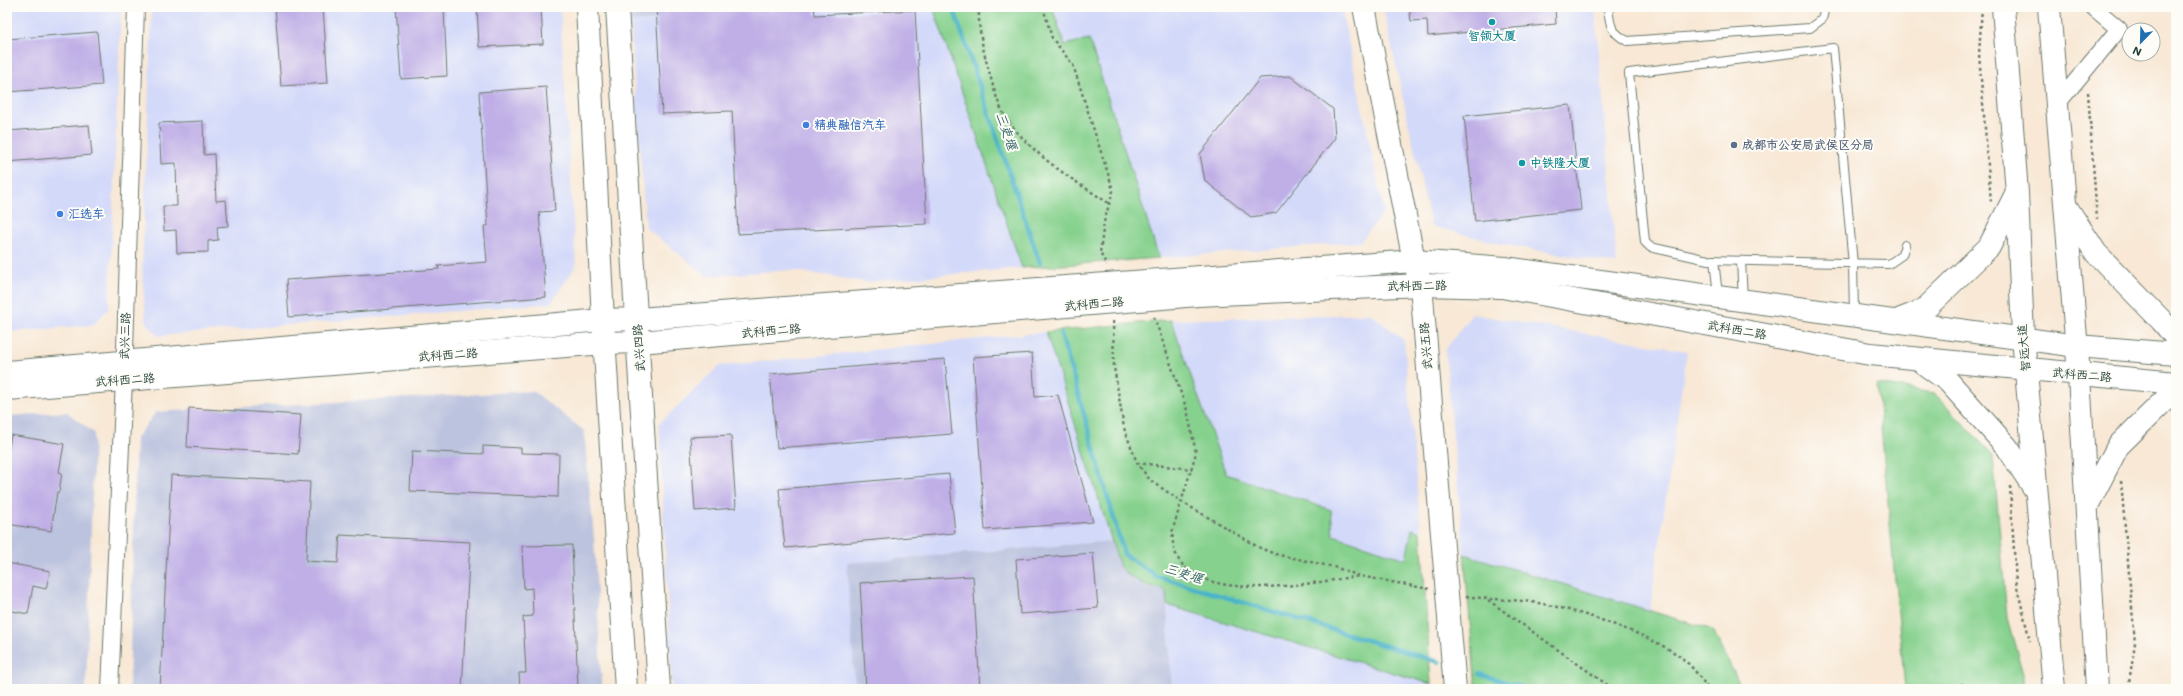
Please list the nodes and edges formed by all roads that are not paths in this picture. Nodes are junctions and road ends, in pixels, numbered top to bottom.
1 (136, 7) edge
2 (588, 7) edge
3 (617, 7) edge
4 (1364, 7) edge
5 (1608, 7) edge
6 (1825, 7) edge
7 (2003, 7) edge
8 (2049, 7) edge
9 (2093, 7) edge
10 (2057, 104) junction
11 (2017, 193) junction
12 (2065, 205) junction
13 (1905, 245) dead end
14 (1714, 260) junction
15 (1414, 261) junction
16 (1741, 261) junction
17 (1852, 264) junction
18 (1421, 285) junction
19 (1117, 293) junction
20 (1718, 297) junction
21 (1743, 300) junction
22 (1854, 315) junction
23 (638, 319) junction
24 (603, 320) junction
25 (1898, 321) junction
26 (2022, 337) junction
27 (2176, 338) edge
28 (639, 342) junction
29 (605, 343) junction
30 (2077, 346) junction
31 (2176, 354) edge
32 (1918, 359) junction
33 (2026, 369) junction
34 (7, 372) edge
35 (124, 372) junction
36 (2079, 375) junction
37 (2176, 383) edge
38 (7, 389) edge
39 (2176, 389) edge
40 (2035, 489) junction
41 (2087, 506) junction
42 (110, 689) edge
43 (626, 689) edge
44 (660, 689) edge
45 (1455, 689) edge
46 (2054, 689) edge
47 (2097, 689) edge

1 - 35 street, 武兴三路
2 - 24 street
3 - 23 street, 武兴四路
4 - 15 street, 武兴五路
5 - 6 lane
7 - 11 street, 智远大道
8 - 10 street
9 - 10 street
10 - 12 street
11 - 25 street
11 - 26 street, 智远大道
12 - 27 street
12 - 30 street
13 - 17 lane
14 - 16 lane
14 - 17 lane
14 - 20 lane
15 - 18 street, 武兴五路
15 - 19 street, 武科西二路
15 - 20 street, 武科西二路
16 - 17 lane
16 - 21 lane
17 - 22 lane
18 - 19 street, 武科西二路
18 - 32 street, 武科西二路
18 - 45 street, 武兴五路
19 - 23 street, 武科西二路
19 - 28 street, 武科西二路
20 - 21 street, 武科西二路
21 - 22 street, 武科西二路
22 - 25 street, 武科西二路
23 - 24 street, 武科西二路
23 - 28 street, 武兴四路
24 - 29 street
24 - 35 street, 武科西二路
25 - 26 street, 武科西二路
26 - 30 street, 武科西二路
26 - 33 street, 智远大道
28 - 29 street, 武科西二路
28 - 44 street, 武兴四路
29 - 35 street, 武科西二路
29 - 43 street
30 - 31 street, 武科西二路
30 - 36 street
32 - 33 street, 武科西二路
32 - 40 street
33 - 36 street, 武科西二路
33 - 40 street, 智远大道
34 - 35 street, 武科西二路
35 - 38 street, 武科西二路
35 - 42 street, 武兴三路
36 - 37 street, 武科西二路
36 - 41 street
39 - 41 street
40 - 46 street, 智远大道
41 - 47 street

